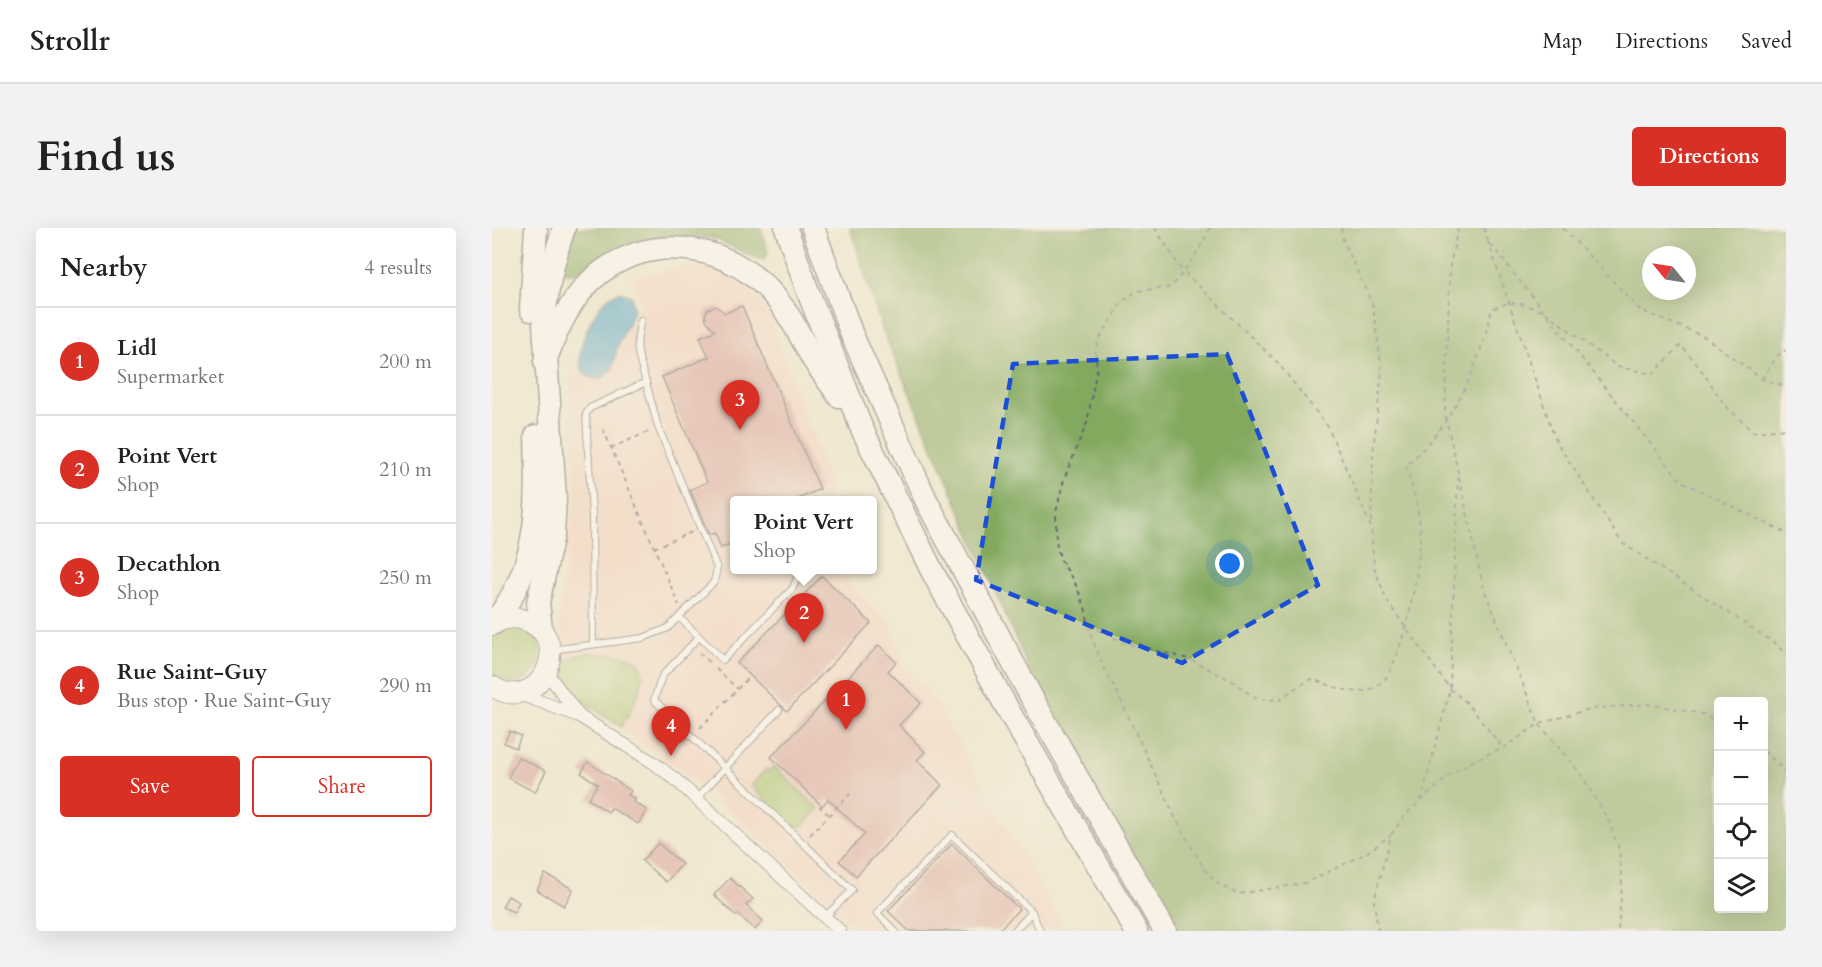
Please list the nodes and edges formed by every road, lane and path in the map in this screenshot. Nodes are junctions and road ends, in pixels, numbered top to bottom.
1 (536, 228) edge
2 (555, 228) edge
3 (564, 228) edge
4 (786, 228) edge
5 (813, 228) edge
6 (1155, 228) edge
7 (1210, 228) edge
8 (1341, 228) edge
9 (1458, 228) edge
10 (1484, 228) edge
11 (1563, 228) edge
12 (1488, 241) junction
13 (1184, 272) junction
14 (1508, 303) junction
15 (532, 304) junction
16 (1545, 312) junction
17 (641, 320) dead end
18 (1786, 350) edge
19 (545, 361) junction
20 (1762, 379) junction
21 (646, 382) junction
22 (1786, 386) edge
23 (1447, 422) junction
24 (658, 427) junction
25 (861, 427) junction
26 (603, 429) dead end
27 (1786, 429) edge
28 (610, 448) junction
29 (1458, 472) junction
30 (700, 528) junction
31 (1371, 528) junction
32 (1786, 533) edge
33 (654, 548) junction
34 (798, 574) edge
35 (682, 615) junction
36 (493, 624) edge
37 (1089, 626) junction
38 (1404, 627) junction
39 (541, 629) junction
40 (699, 637) junction
41 (593, 644) junction
42 (551, 650) junction
43 (696, 650) dead end
44 (1786, 655) edge
45 (547, 673) junction
46 (747, 678) dead end
47 (492, 686) edge
48 (738, 688) junction
49 (1450, 689) junction
50 (515, 693) junction
51 (779, 710) dead end
52 (579, 717) junction
53 (1714, 720) edge
54 (1539, 724) junction
55 (692, 736) junction
56 (1503, 748) junction
57 (1765, 751) edge
58 (726, 768) junction
59 (1786, 772) edge
60 (696, 799) junction
61 (1421, 801) junction
62 (822, 806) dead end
63 (829, 816) dead end
64 (1391, 835) junction
65 (1032, 912) junction
66 (825, 917) junction
67 (840, 931) edge
68 (895, 931) edge
69 (1014, 931) edge
70 (1040, 931) edge
71 (1136, 931) edge
72 (1165, 931) edge
73 (1378, 931) edge
74 (1618, 931) edge

1 - 15 highway
2 - 15 highway
3 - 19 highway
4 - 25 highway
5 - 72 highway
6 - 13 path
7 - 13 path
8 - 31 path
9 - 23 path
10 - 12 path
11 - 20 path
12 - 14 path
12 - 16 path
13 - 31 path
13 - 37 path
14 - 16 path
14 - 23 path
14 - 44 path
15 - 36 highway
16 - 27 path
16 - 32 path
17 - 21 lane
18 - 20 path
19 - 25 highway
19 - 39 highway
20 - 22 path
21 - 24 lane
21 - 41 lane
23 - 29 path
23 - 38 path
24 - 28 path
24 - 30 lane
25 - 71 highway
26 - 28 path
28 - 33 path
29 - 49 path
29 - 54 path
30 - 33 path
30 - 35 lane
31 - 38 path
33 - 35 path
34 - 40 lane
35 - 40 lane
35 - 41 lane
36 - 39 main road
37 - 38 path
37 - 64 path
38 - 49 path
39 - 42 main road
40 - 55 lane
41 - 42 lane
42 - 45 main road
43 - 48 path
45 - 50 main road
45 - 52 street
46 - 48 path
47 - 50 main road
48 - 55 path
49 - 56 path
49 - 61 path
50 - 52 street
51 - 58 lane
52 - 60 street
53 - 54 path
54 - 56 path
54 - 74 path
55 - 58 lane
56 - 61 path
57 - 59 path
58 - 60 lane
58 - 66 lane
60 - 66 street
61 - 64 path
62 - 63 path
64 - 73 path
65 - 68 lane
65 - 69 lane
65 - 70 lane
66 - 67 street

